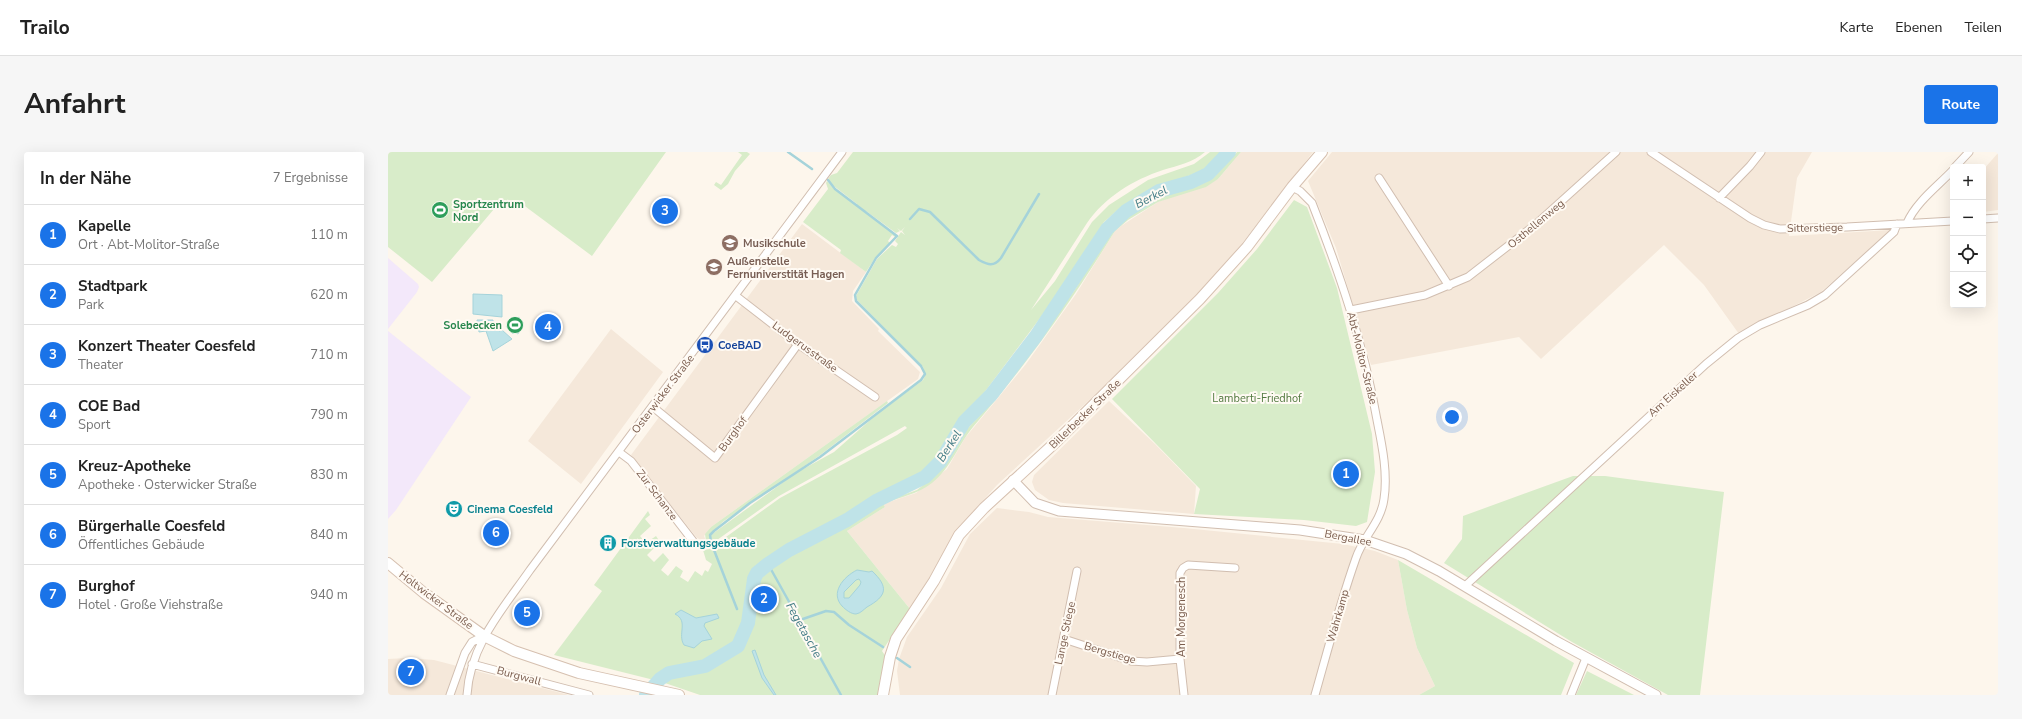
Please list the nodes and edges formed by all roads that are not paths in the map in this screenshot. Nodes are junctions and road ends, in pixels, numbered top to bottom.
1 (842, 152) edge
2 (1322, 152) edge
3 (1616, 152) edge
4 (1653, 152) edge
5 (1761, 152) edge
6 (1970, 152) edge
7 (1958, 164) edge
8 (1950, 173) edge
9 (1379, 178) dead end
10 (1292, 187) junction
11 (1719, 198) junction
12 (1998, 218) edge
13 (1986, 219) edge
14 (1950, 221) edge
15 (1907, 223) junction
16 (1896, 224) junction
17 (1449, 286) junction
18 (736, 296) junction
19 (1351, 310) junction
20 (798, 344) junction
21 (875, 397) dead end
22 (653, 407) junction
23 (619, 452) junction
24 (1013, 480) junction
25 (1365, 540) junction
26 (693, 541) dead end
27 (388, 563) edge
28 (1235, 568) dead end
29 (1077, 571) dead end
30 (1465, 586) junction
31 (484, 636) junction
32 (1064, 639) junction
33 (1586, 658) junction
34 (1180, 659) junction
35 (472, 664) junction
36 (450, 695) edge
37 (467, 695) edge
38 (589, 695) edge
39 (679, 695) edge
40 (883, 695) edge
41 (1052, 695) edge
42 (1184, 695) edge
43 (1315, 695) edge
44 (1571, 695) edge
45 (1656, 695) edge

1 - 18 street, Osterwicker Straße
2 - 10 main road, Billerbecker Straße
3 - 17 street, Osthellenweg
4 - 11 street, Sitterstiege
5 - 11 street
6 - 7 street
8 - 15 street
9 - 17 street
10 - 19 street, Abt-Molitor-Straße
10 - 24 main road, Billerbecker Straße
11 - 16 street, Sitterstiege
12 - 13 street
14 - 15 street, Sitterstiege
15 - 16 street, Sitterstiege
16 - 30 street, Am Eiskeller
17 - 19 street, Osthellenweg
18 - 20 street, Ludgerusstraße
18 - 22 street, Osterwicker Straße
19 - 25 street, Abt-Molitor-Straße
20 - 21 street, Ludgerusstraße
20 - 22 street, Burghof
22 - 23 street, Osterwicker Straße
23 - 26 street, Zur Schanze
23 - 31 street, Osterwicker Straße
24 - 25 street, Bergallee
24 - 40 main road, Billerbecker Straße
25 - 30 street, Bergallee
25 - 43 street, Wahrkamp
27 - 31 main road, Holtwicker Straße
28 - 34 street, Am Morgenesch
29 - 32 street, Lange Stiege
30 - 33 street, Bergallee
31 - 35 street
31 - 36 street
31 - 39 main road, Holtwicker Straße
32 - 34 street, Bergstiege
32 - 41 street, Lange Stiege
33 - 44 street
33 - 45 street, Bergallee
34 - 42 street, Am Morgenesch
35 - 37 street
35 - 38 street, Burgwall

